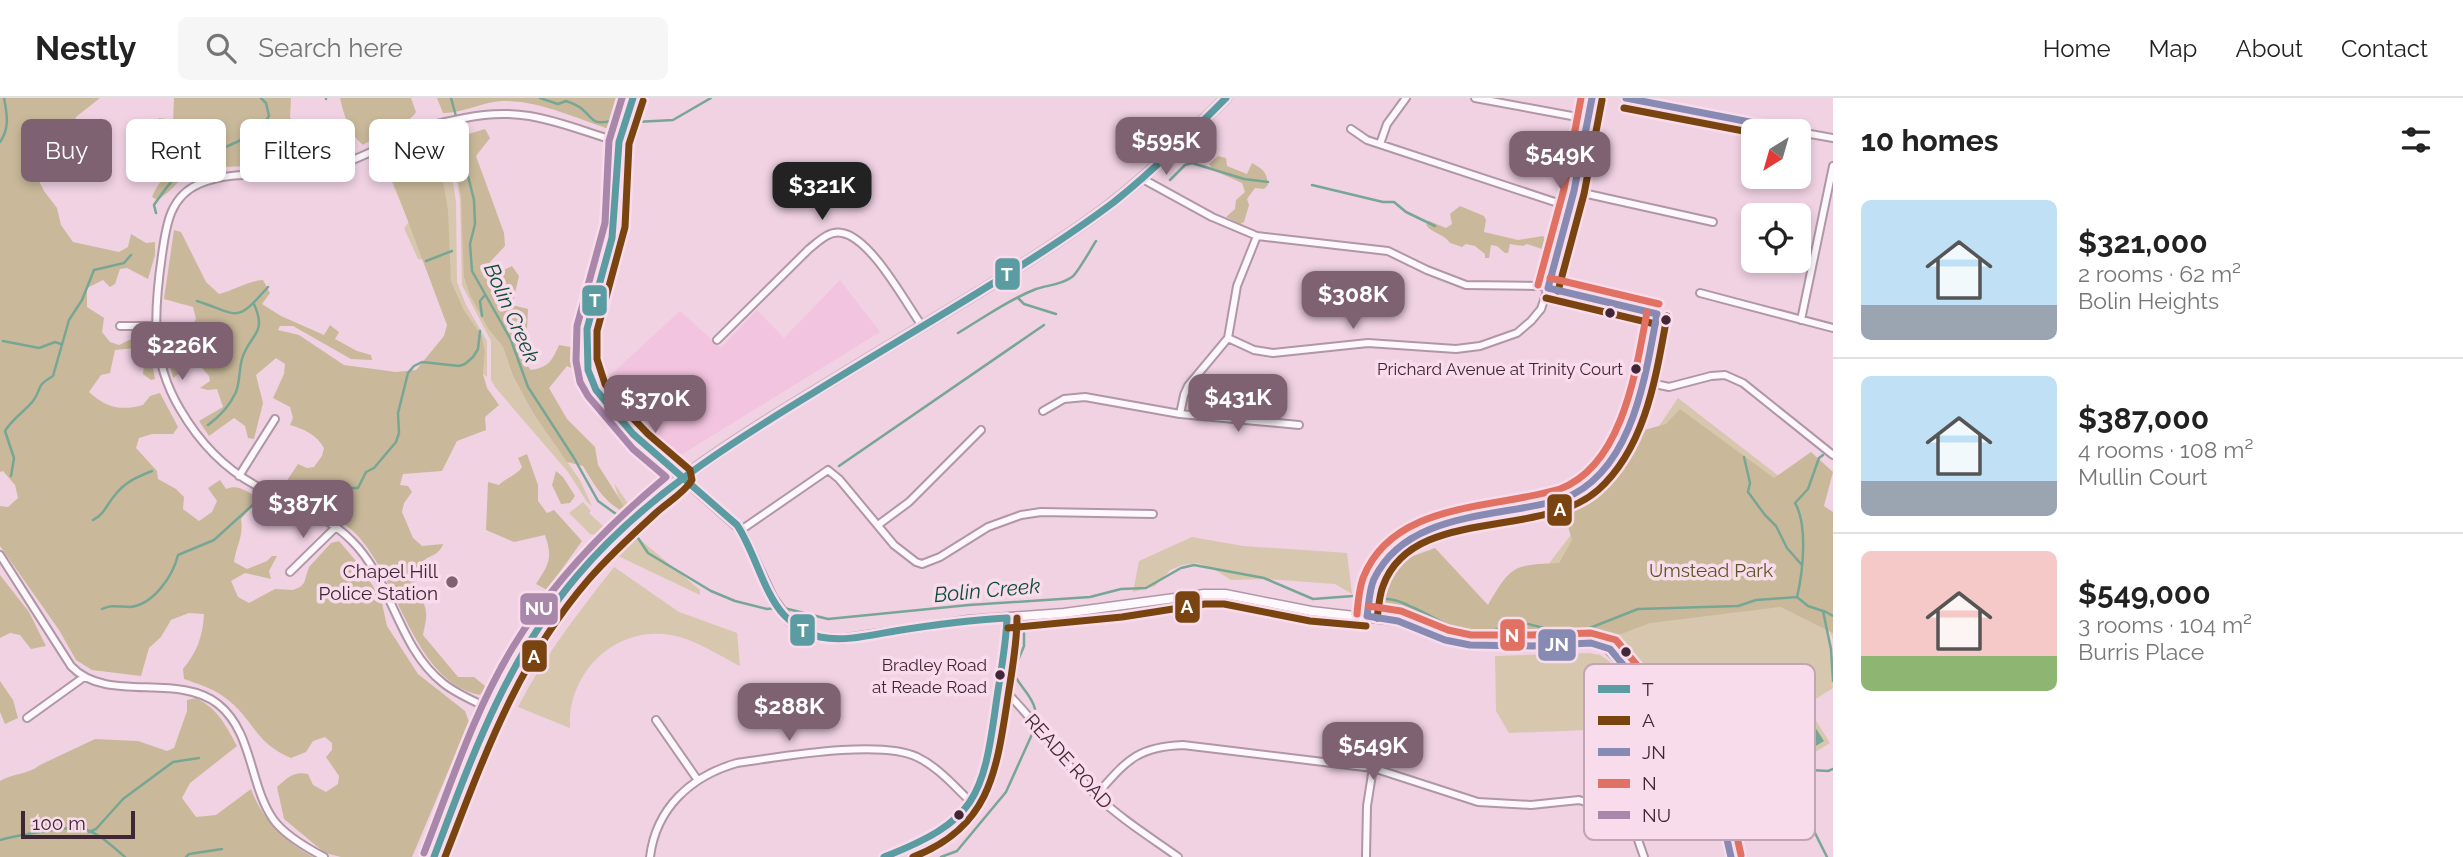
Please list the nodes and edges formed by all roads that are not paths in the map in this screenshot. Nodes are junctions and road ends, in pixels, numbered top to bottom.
1 (633, 98) edge
2 (1226, 98) edge
3 (1406, 98) edge
4 (1475, 98) edge
5 (1592, 98) edge
6 (1626, 98) edge
7 (1588, 119) junction
8 (1741, 121) edge
9 (1351, 130) dead end
10 (1811, 134) edge
11 (1833, 138) edge
12 (619, 142) junction
13 (1380, 144) junction
14 (1833, 166) edge
15 (1141, 178) junction
16 (1574, 191) junction
17 (1570, 207) junction
18 (1824, 212) junction
19 (1833, 214) edge
20 (1713, 222) dead end
21 (1257, 236) junction
22 (1548, 288) junction
23 (1700, 293) dead end
24 (1801, 320) junction
25 (120, 326) dead end
26 (155, 326) junction
27 (922, 326) junction
28 (1833, 328) edge
29 (1228, 338) junction
30 (717, 341) dead end
31 (1641, 381) junction
32 (1043, 411) dead end
33 (1180, 414) junction
34 (275, 419) dead end
35 (1299, 425) dead end
36 (981, 430) dead end
37 (1833, 454) edge
38 (239, 476) junction
39 (682, 477) junction
40 (1153, 514) dead end
41 (878, 525) junction
42 (336, 527) junction
43 (741, 530) junction
44 (0, 555) edge
45 (290, 572) dead end
46 (1367, 616) junction
47 (1007, 618) junction
48 (1623, 664) edge
49 (84, 677) junction
50 (999, 685) junction
51 (493, 710) junction
52 (27, 718) dead end
53 (656, 720) dead end
54 (1373, 768) junction
55 (698, 779) junction
56 (1096, 795) junction
57 (971, 802) junction
58 (1584, 802) edge
59 (1638, 840) edge
60 (324, 857) edge
61 (434, 857) edge
62 (650, 857) edge
63 (884, 857) edge
64 (1178, 857) edge
65 (1366, 857) edge
66 (1644, 857) edge

1 - 12 street
2 - 15 main road
3 - 13 street
4 - 7 street
5 - 7 street
6 - 8 street
7 - 16 street
9 - 13 street
10 - 11 street
12 - 26 street
12 - 39 street
13 - 17 street
14 - 18 street
15 - 21 street
15 - 27 main road
16 - 17 street
16 - 20 street
17 - 22 street
18 - 19 street
18 - 24 street
21 - 22 street
21 - 29 street
22 - 29 street
22 - 31 street
23 - 24 street
24 - 28 street
25 - 26 street
26 - 38 street
27 - 30 street
27 - 39 main road
29 - 33 street
31 - 37 street
31 - 46 street
32 - 33 street
33 - 35 street
34 - 38 street
36 - 41 street
38 - 42 street
39 - 43 street
39 - 51 main road
40 - 41 street
41 - 43 street
42 - 45 street
42 - 51 street
43 - 47 street
44 - 49 street
46 - 47 street
46 - 48 street
47 - 50 street
49 - 52 street
49 - 60 street
50 - 56 street, READE ROAD
50 - 57 street
51 - 61 main road
53 - 55 street
54 - 56 street
54 - 58 street
54 - 65 street
55 - 57 street
55 - 62 street
56 - 64 street, READE ROAD
57 - 63 street
59 - 66 street

